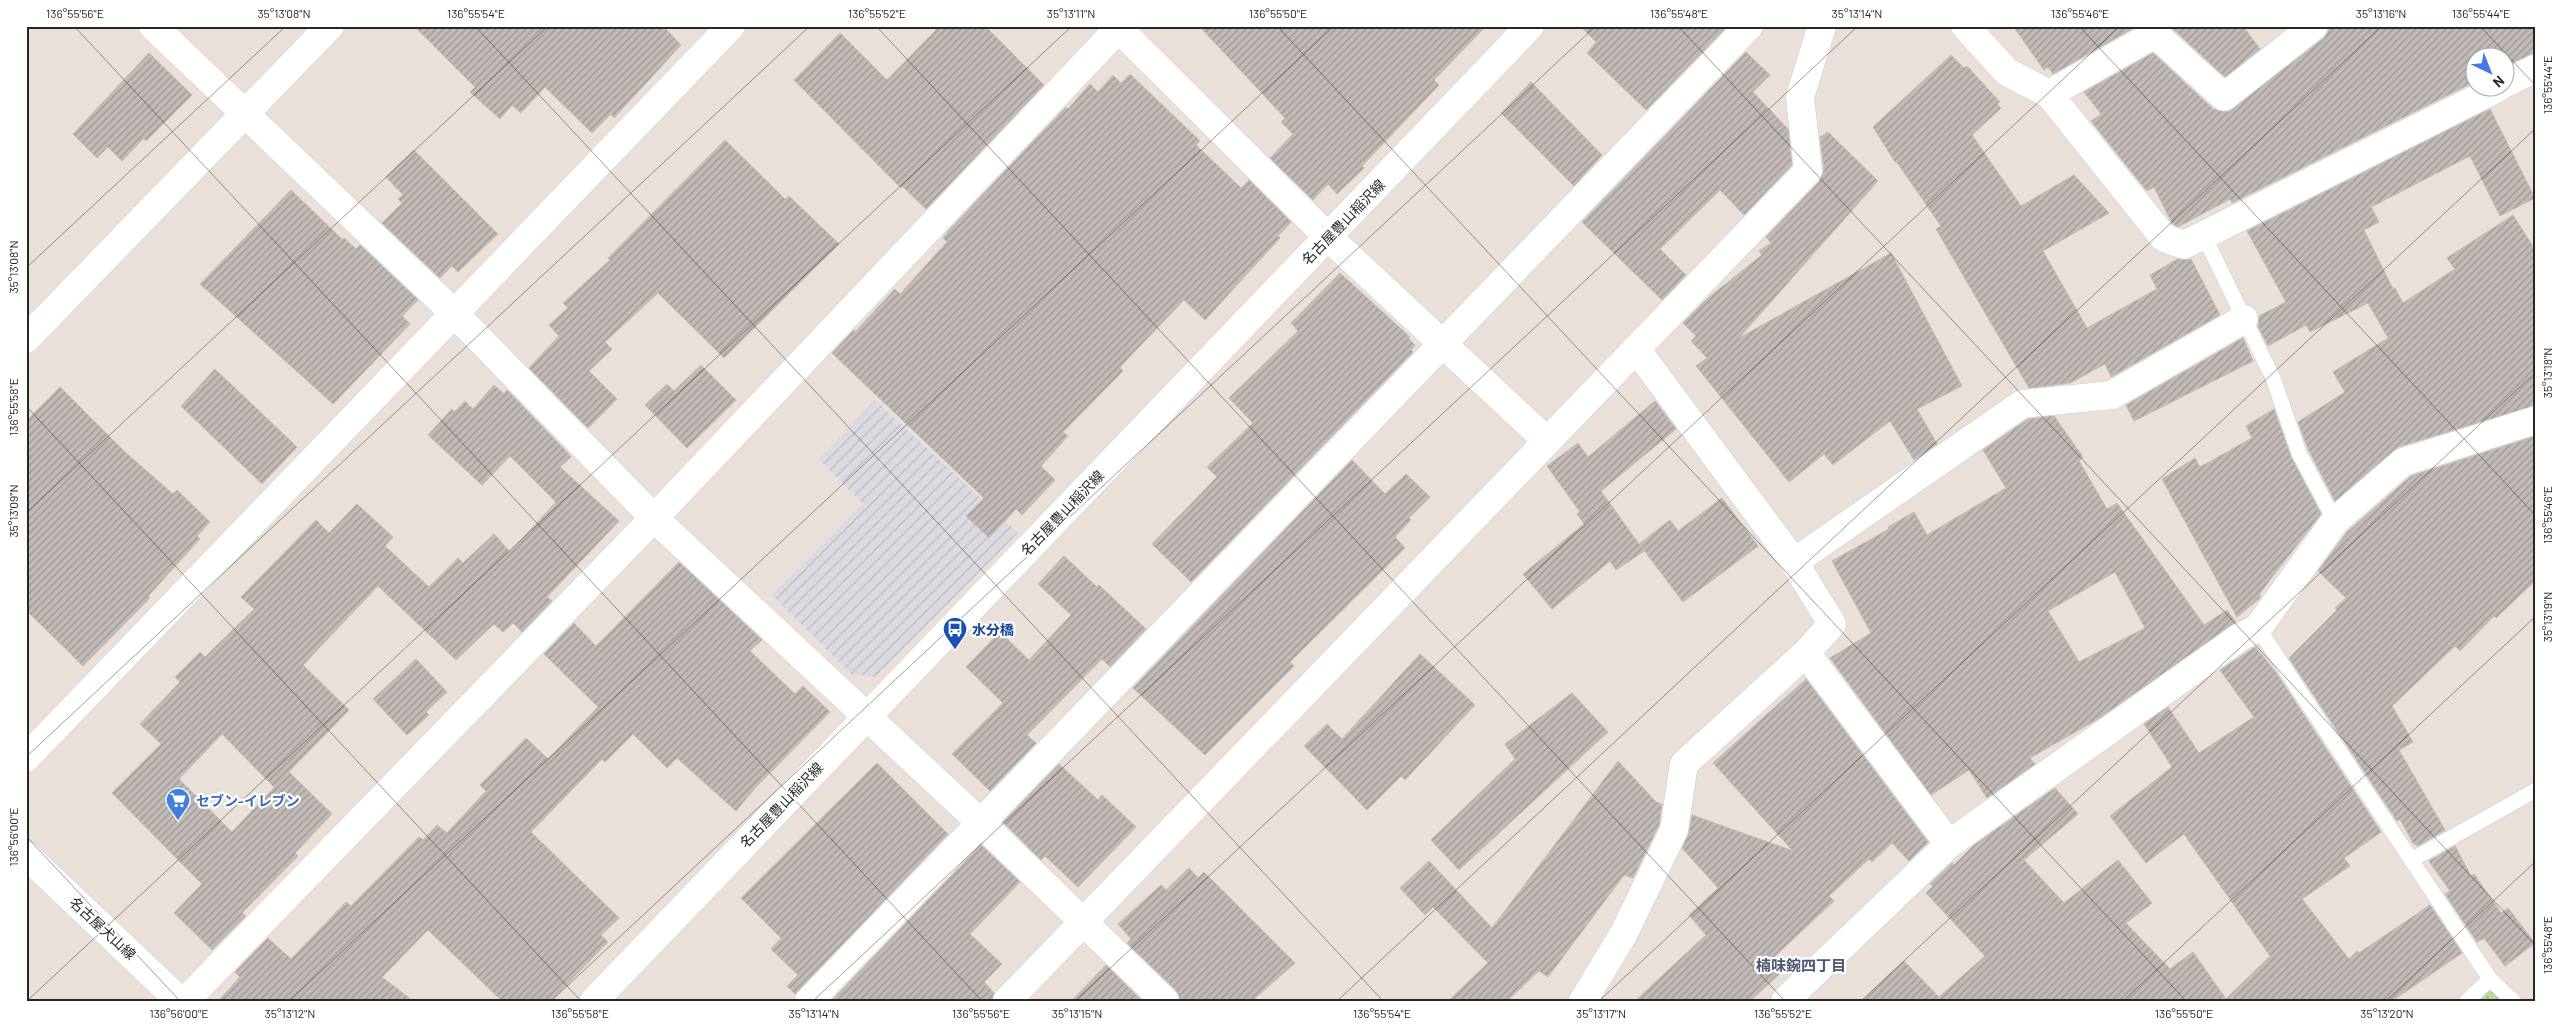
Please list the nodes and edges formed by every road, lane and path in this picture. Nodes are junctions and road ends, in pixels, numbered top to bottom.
1 (153, 26) edge
2 (330, 26) edge
3 (730, 26) edge
4 (1530, 26) edge
5 (1749, 26) edge
6 (1822, 26) edge
7 (2314, 26) edge
8 (1118, 27) edge
9 (1972, 29) edge
10 (2536, 68) edge
11 (2514, 79) edge
12 (2049, 94) junction
13 (2478, 98) edge
14 (245, 115) junction
15 (2204, 236) junction
16 (1328, 237) junction
17 (454, 314) junction
18 (2244, 319) junction
19 (26, 340) edge
20 (1442, 344) junction
21 (1637, 350) junction
22 (2536, 420) edge
23 (1547, 441) junction
24 (654, 518) junction
25 (2335, 521) junction
26 (1794, 562) junction
27 (2258, 628) junction
28 (1806, 653) junction
29 (865, 717) junction
30 (26, 758) edge
31 (2536, 790) edge
32 (982, 824) junction
33 (1949, 844) junction
34 (26, 855) edge
35 (2413, 859) junction
36 (1084, 921) junction
37 (2490, 979) junction
38 (180, 1001) edge
39 (185, 1001) edge
40 (594, 1001) edge
41 (809, 1001) edge
42 (1007, 1001) edge
43 (1165, 1001) edge
44 (1583, 1001) edge
45 (1785, 1001) edge
46 (2467, 1001) edge
47 (2513, 1001) edge

1 - 14 street
2 - 14 street
3 - 17 street
4 - 16 street, 名古屋豊山稲沢線
5 - 20 street
6 - 21 street
7 - 12 street
8 - 16 street
8 - 24 street
9 - 12 street
10 - 11 street
12 - 15 street
13 - 15 street
14 - 17 street
14 - 19 street
15 - 18 lane
16 - 20 street
16 - 29 street, 名古屋豊山稲沢線
17 - 24 street
17 - 30 street
18 - 25 lane
18 - 26 street
20 - 23 street
20 - 32 street
21 - 23 street
21 - 26 street
22 - 25 street
23 - 36 street
24 - 29 street
24 - 39 street
25 - 27 street
26 - 28 street
27 - 33 street
27 - 35 lane
28 - 33 street
28 - 44 street
29 - 32 street
29 - 40 street, 名古屋豊山稲沢線
31 - 35 lane
32 - 36 street
32 - 41 street
33 - 45 street
34 - 38 street, 名古屋犬山線
35 - 37 lane
36 - 42 street
36 - 43 street
37 - 46 lane
37 - 47 lane

